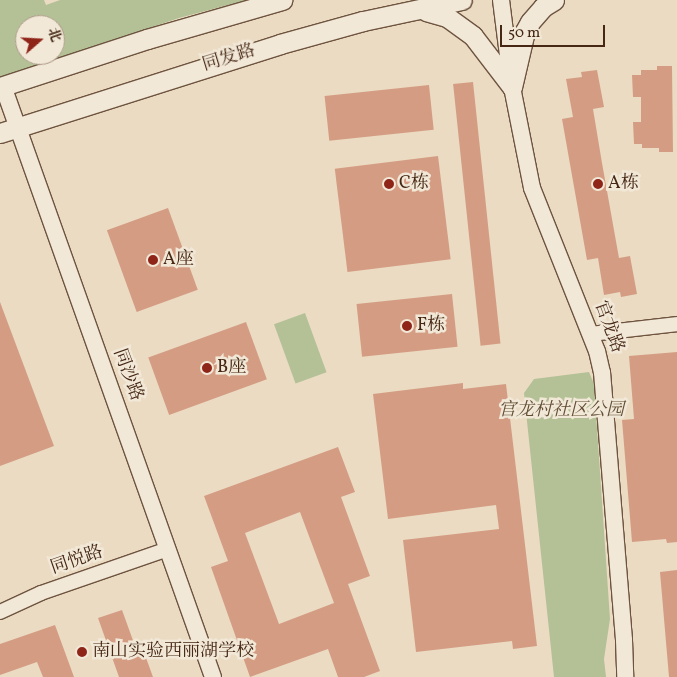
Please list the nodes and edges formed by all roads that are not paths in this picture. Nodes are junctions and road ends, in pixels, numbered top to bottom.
1 (282, 0) edge
2 (462, 0) edge
3 (501, 0) edge
4 (554, 0) edge
5 (417, 10) junction
6 (1, 87) edge
7 (512, 87) junction
8 (9, 130) edge
9 (677, 324) edge
10 (591, 334) junction
11 (168, 549) junction
12 (0, 612) edge
13 (214, 677) edge
14 (625, 677) edge

1 - 6 main road
2 - 5 main road, 同发路
3 - 7 street, 官龙路
4 - 7 main road
5 - 7 main road
5 - 8 main road, 同发路
6 - 8 street, 同沙路
7 - 10 street, 官龙路
8 - 11 street, 同沙路
9 - 10 street
10 - 14 street, 官龙路
11 - 12 street, 同悦路
11 - 13 street, 同沙路

